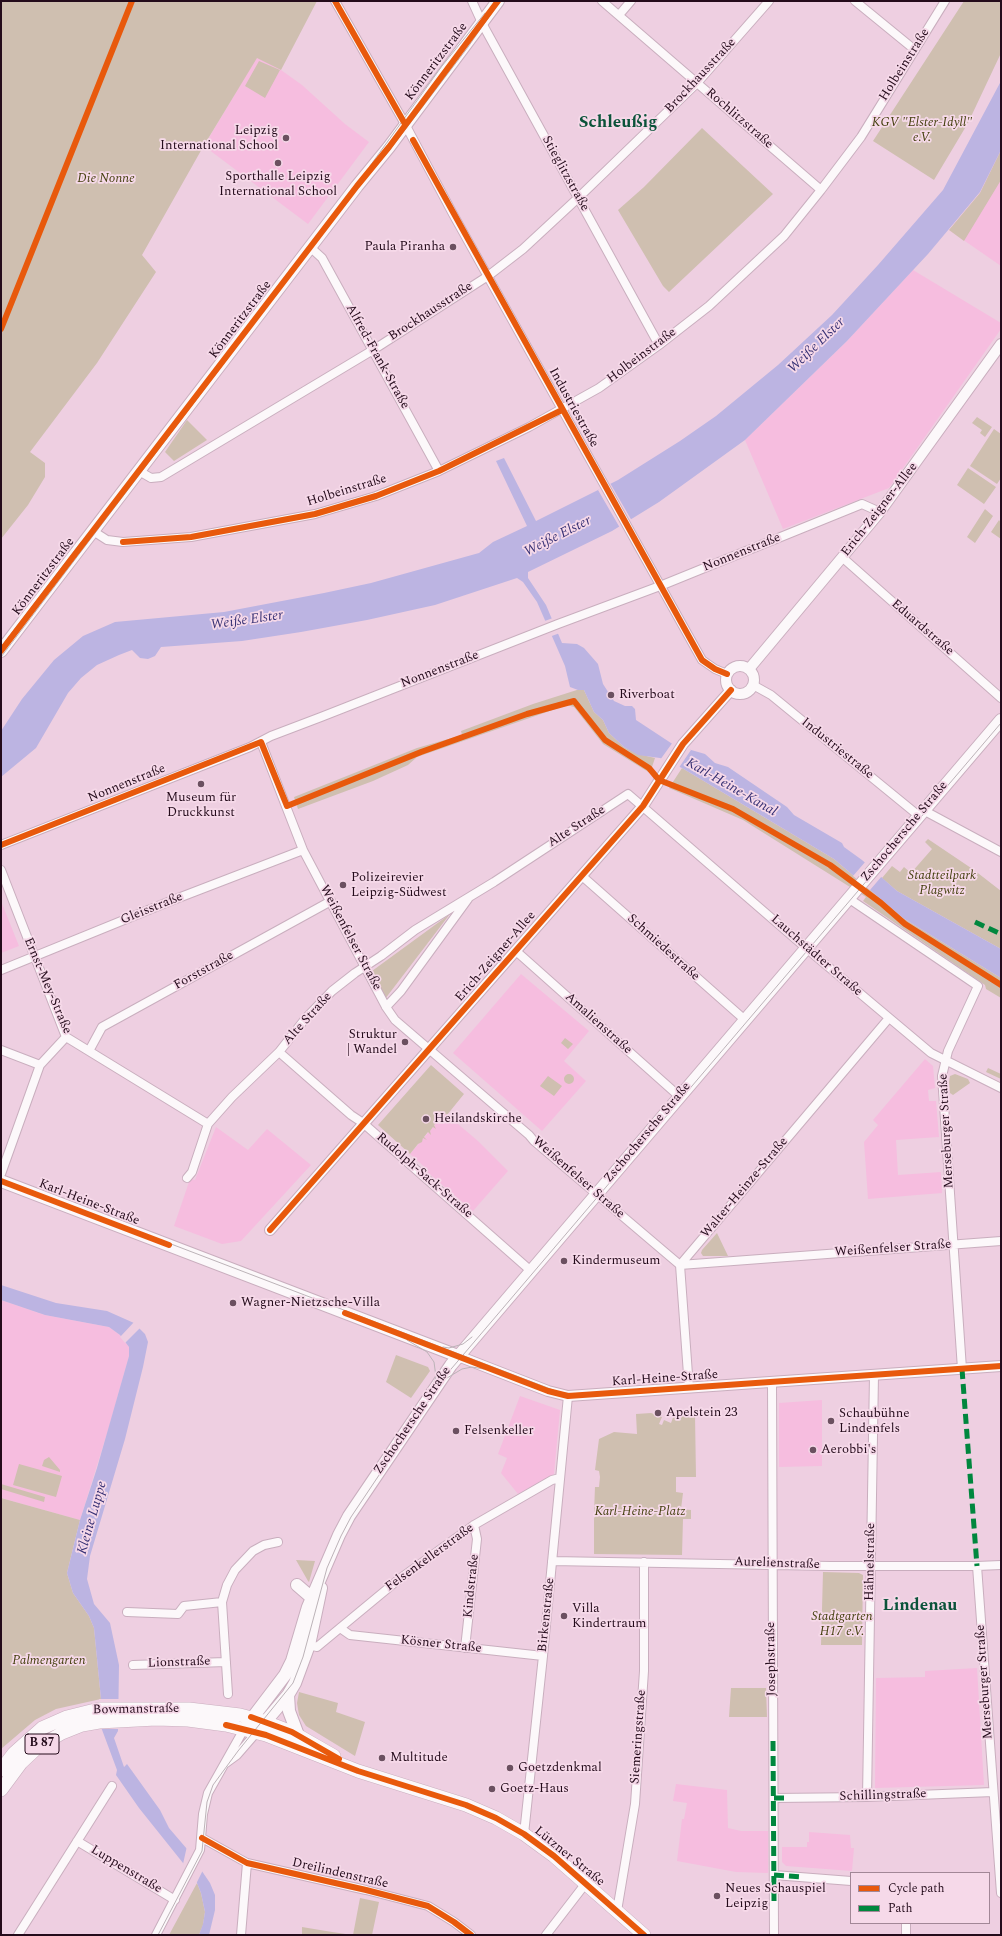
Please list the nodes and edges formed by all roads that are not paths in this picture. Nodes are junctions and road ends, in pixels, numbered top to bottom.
1 (335, 1) edge
2 (472, 1) edge
3 (498, 1) edge
4 (602, 1) edge
5 (631, 1) edge
6 (769, 1) edge
7 (855, 1) edge
8 (945, 1) edge
9 (619, 16) junction
10 (482, 22) junction
11 (915, 50) junction
12 (697, 83) junction
13 (405, 124) junction
14 (821, 190) junction
15 (578, 198) junction
16 (310, 247) junction
17 (488, 276) junction
18 (1001, 344) edge
19 (659, 345) junction
20 (373, 350) junction
21 (562, 410) junction
22 (139, 471) junction
23 (439, 471) junction
24 (880, 512) junction
25 (93, 531) junction
26 (843, 558) junction
27 (660, 586) junction
28 (1, 651) edge
29 (749, 669) junction
30 (727, 674) junction
31 (753, 685) junction
32 (731, 690) junction
33 (1001, 698) edge
34 (1001, 720) edge
35 (261, 742) junction
36 (643, 806) junction
37 (921, 813) junction
38 (1, 845) edge
39 (303, 850) junction
40 (1001, 852) edge
41 (1, 870) edge
42 (582, 876) junction
43 (851, 895) junction
44 (470, 897) junction
45 (331, 901) junction
46 (806, 948) junction
47 (516, 951) junction
48 (34, 957) junction
49 (365, 967) junction
50 (1, 970) edge
51 (386, 1007) junction
52 (889, 1018) junction
53 (745, 1020) junction
54 (66, 1037) junction
55 (1, 1050) edge
56 (429, 1050) junction
57 (89, 1051) junction
58 (280, 1052) junction
59 (944, 1061) junction
60 (40, 1065) junction
61 (1001, 1088) edge
62 (680, 1097) junction
63 (364, 1123) junction
64 (208, 1124) junction
65 (1, 1174) edge
66 (187, 1178) dead end
67 (1, 1181) edge
68 (596, 1194) junction
69 (270, 1230) dead end
70 (1001, 1241) edge
71 (954, 1245) junction
72 (680, 1265) junction
73 (531, 1271) junction
74 (458, 1356) junction
75 (1001, 1366) edge
76 (962, 1369) junction
77 (874, 1375) junction
78 (772, 1382) junction
79 (689, 1388) junction
80 (568, 1396) junction
81 (560, 1478) junction
82 (474, 1525) junction
83 (278, 1542) dead end
84 (552, 1561) junction
85 (644, 1562) junction
86 (772, 1564) junction
87 (1001, 1565) edge
88 (871, 1566) junction
89 (977, 1566) junction
90 (222, 1602) junction
91 (312, 1604) junction
92 (127, 1612) dead end
93 (340, 1628) junction
94 (308, 1645) junction
95 (465, 1648) junction
96 (543, 1656) junction
97 (226, 1662) junction
98 (133, 1665) dead end
99 (228, 1694) dead end
100 (288, 1695) junction
101 (121, 1714) junction
102 (99, 1715) junction
103 (251, 1717) junction
104 (266, 1722) junction
105 (244, 1729) junction
106 (257, 1732) junction
107 (298, 1735) junction
108 (226, 1764) junction
109 (1, 1770) edge
110 (358, 1771) junction
111 (112, 1786) dead end
112 (1, 1790) edge
113 (993, 1792) junction
114 (867, 1797) junction
115 (774, 1798) junction
116 (524, 1834) junction
117 (202, 1838) junction
118 (77, 1841) junction
119 (247, 1863) junction
120 (774, 1875) junction
121 (850, 1881) edge
122 (586, 1884) junction
123 (1001, 1893) edge
124 (175, 1900) junction
125 (617, 1911) junction
126 (906, 1924) edge
127 (18, 1935) edge
128 (156, 1935) edge
129 (241, 1935) edge
130 (471, 1935) edge
131 (546, 1935) edge
132 (644, 1935) edge
133 (774, 1935) edge
134 (906, 1935) edge

1 - 13 street, Industriestraße
2 - 10 street, Stieglitzstraße
3 - 10 main road, Könneritzstraße
4 - 9 street, Rochlitzstraße
5 - 9 street
6 - 12 street, Brockhausstraße
7 - 11 street
8 - 11 street, Holbeinstraße
9 - 12 street, Rochlitzstraße
10 - 13 main road, Könneritzstraße
10 - 15 street, Stieglitzstraße
11 - 14 street, Holbeinstraße
12 - 14 street, Rochlitzstraße
12 - 15 street, Brockhausstraße
13 - 16 main road, Könneritzstraße
13 - 17 street, Industriestraße
14 - 19 street, Holbeinstraße
15 - 17 street, Brockhausstraße
15 - 19 street, Stieglitzstraße
16 - 20 street, Alfred-Frank-Straße
16 - 22 main road, Könneritzstraße
17 - 20 street, Brockhausstraße
17 - 21 street, Industriestraße
18 - 24 street, Erich-Zeigner-Allee
19 - 21 street, Holbeinstraße
20 - 22 street, Brockhausstraße
20 - 23 street, Alfred-Frank-Straße
21 - 23 street, Holbeinstraße
21 - 27 street, Industriestraße
22 - 25 main road, Könneritzstraße
23 - 25 street, Holbeinstraße
24 - 26 street, Erich-Zeigner-Allee
24 - 27 street, Nonnenstraße
25 - 28 main road, Könneritzstraße
26 - 29 street, Erich-Zeigner-Allee
26 - 33 street, Eduardstraße
27 - 30 street, Industriestraße
27 - 35 street, Nonnenstraße
29 - 30 street
29 - 31 street
30 - 32 street
31 - 32 street
31 - 37 street, Industriestraße
32 - 36 street, Erich-Zeigner-Allee
34 - 37 main road, Zschochersche Straße
35 - 38 street, Nonnenstraße
35 - 39 street, Weißenfelser Straße
36 - 42 street, Erich-Zeigner-Allee
36 - 44 street, Alte Straße
36 - 46 street, Lauchstädter Straße
37 - 40 street, Industriestraße
37 - 43 main road, Zschochersche Straße
39 - 45 street, Weißenfelser Straße
39 - 48 street, Gleisstraße
41 - 48 street, Ernst-Mey-Straße
42 - 47 street, Erich-Zeigner-Allee
42 - 53 street, Schmiedestraße
43 - 46 main road, Zschochersche Straße
43 - 59 street, Merseburger Straße
44 - 49 street, Alte Straße
44 - 51 street, Alte Straße
45 - 49 street, Weißenfelser Straße
45 - 57 street, Forststraße
46 - 52 street, Lauchstädter Straße
46 - 53 main road, Zschochersche Straße
47 - 56 street, Erich-Zeigner-Allee
47 - 62 street, Amalienstraße
48 - 50 street, Gleisstraße
48 - 54 street, Ernst-Mey-Straße
49 - 51 street, Weißenfelser Straße
49 - 58 street, Alte Straße
51 - 56 street, Weißenfelser Straße
52 - 59 street, Lauchstädter Straße
52 - 72 street, Walter-Heinze-Straße
53 - 62 main road, Zschochersche Straße
54 - 57 street, Ernst-Mey-Straße
54 - 60 street
55 - 60 street
56 - 63 street, Erich-Zeigner-Allee
56 - 68 street, Weißenfelser Straße
57 - 64 street, Ernst-Mey-Straße
58 - 63 street, Rudolph-Sack-Straße
58 - 64 street, Alte Straße
59 - 61 street, Lauchstädter Straße
59 - 71 street, Merseburger Straße
60 - 65 street
62 - 68 main road, Zschochersche Straße
63 - 69 street, Erich-Zeigner-Allee
63 - 73 street, Rudolph-Sack-Straße
64 - 66 street, Alte Straße
67 - 74 main road, Karl-Heine-Straße
68 - 72 street, Weißenfelser Straße
68 - 73 main road, Zschochersche Straße
70 - 71 street, Weißenfelser Straße
71 - 72 street, Weißenfelser Straße
71 - 76 street, Merseburger Straße
72 - 79 street
73 - 74 main road, Zschochersche Straße
74 - 80 street, Karl-Heine-Straße
74 - 91 main road, Zschochersche Straße
75 - 76 street, Karl-Heine-Straße
76 - 77 street, Karl-Heine-Straße
77 - 78 street, Karl-Heine-Straße
77 - 88 street, Hähnelstraße
78 - 79 street, Karl-Heine-Straße
78 - 86 street, Josephstraße
79 - 80 street, Karl-Heine-Straße
80 - 81 street, Birkenstraße
81 - 82 street, Felsenkellerstraße
81 - 84 street, Birkenstraße
82 - 93 street, Felsenkellerstraße
82 - 95 street, Kindstraße
83 - 90 street, Lionstraße
84 - 85 street, Aurelienstraße
84 - 96 street, Birkenstraße
85 - 86 street, Aurelienstraße
85 - 125 street, Siemeringstraße
86 - 88 street, Aurelienstraße
86 - 115 street, Josephstraße
87 - 89 street, Aurelienstraße
88 - 89 street, Aurelienstraße
88 - 114 street, Hähnelstraße
89 - 113 street, Merseburger Straße
90 - 92 street
90 - 97 street, Lionstraße
91 - 94 main road, Zschochersche Straße
91 - 103 main road, Zschochersche Straße
93 - 94 street, Felsenkellerstraße
93 - 95 street, Kösner Straße
94 - 100 main road, Zschochersche Straße
95 - 96 street, Kösner Straße
96 - 116 street, Birkenstraße
97 - 98 street, Lionstraße
97 - 99 street, Lionstraße
100 - 104 main road, Zschochersche Straße
100 - 107 main road
101 - 102 main road, Bowmanstraße / B 87
101 - 103 main road, Bowmanstraße / B 87
101 - 105 main road, Bowmanstraße / B 87
102 - 109 main road, Bowmanstraße / B 87
102 - 112 main road, Bowmanstraße / B 87
103 - 104 main road, Bowmanstraße / B 87
103 - 105 main road, Zschochersche Straße
104 - 106 main road, Zschochersche Straße
104 - 107 main road, Lützner Straße / B 87
105 - 106 main road, Lützner Straße / B 87
105 - 108 street, Zschochersche Straße
106 - 108 street, Zschochersche Straße
106 - 110 main road, Lützner Straße / B 87
107 - 110 main road, Lützner Straße / B 87
108 - 117 street, Zschochersche Straße
110 - 116 main road, Lützner Straße / B 87
111 - 118 street, Luppenstraße
113 - 114 street, Schillingstraße
113 - 123 street, Merseburger Straße
114 - 115 street, Schillingstraße
115 - 120 street, Josephstraße
116 - 122 main road, Lützner Straße / B 87
117 - 119 street, Dreilindenstraße
117 - 124 street, Zschochersche Straße
118 - 124 street, Luppenstraße
118 - 127 street, Luppenstraße
119 - 129 street
119 - 130 street, Dreilindenstraße
120 - 121 street
120 - 133 street, Josephstraße
122 - 125 main road, Lützner Straße / B 87
122 - 131 street
124 - 128 street, Zschochersche Straße
125 - 132 main road, Lützner Straße / B 87
126 - 134 street

